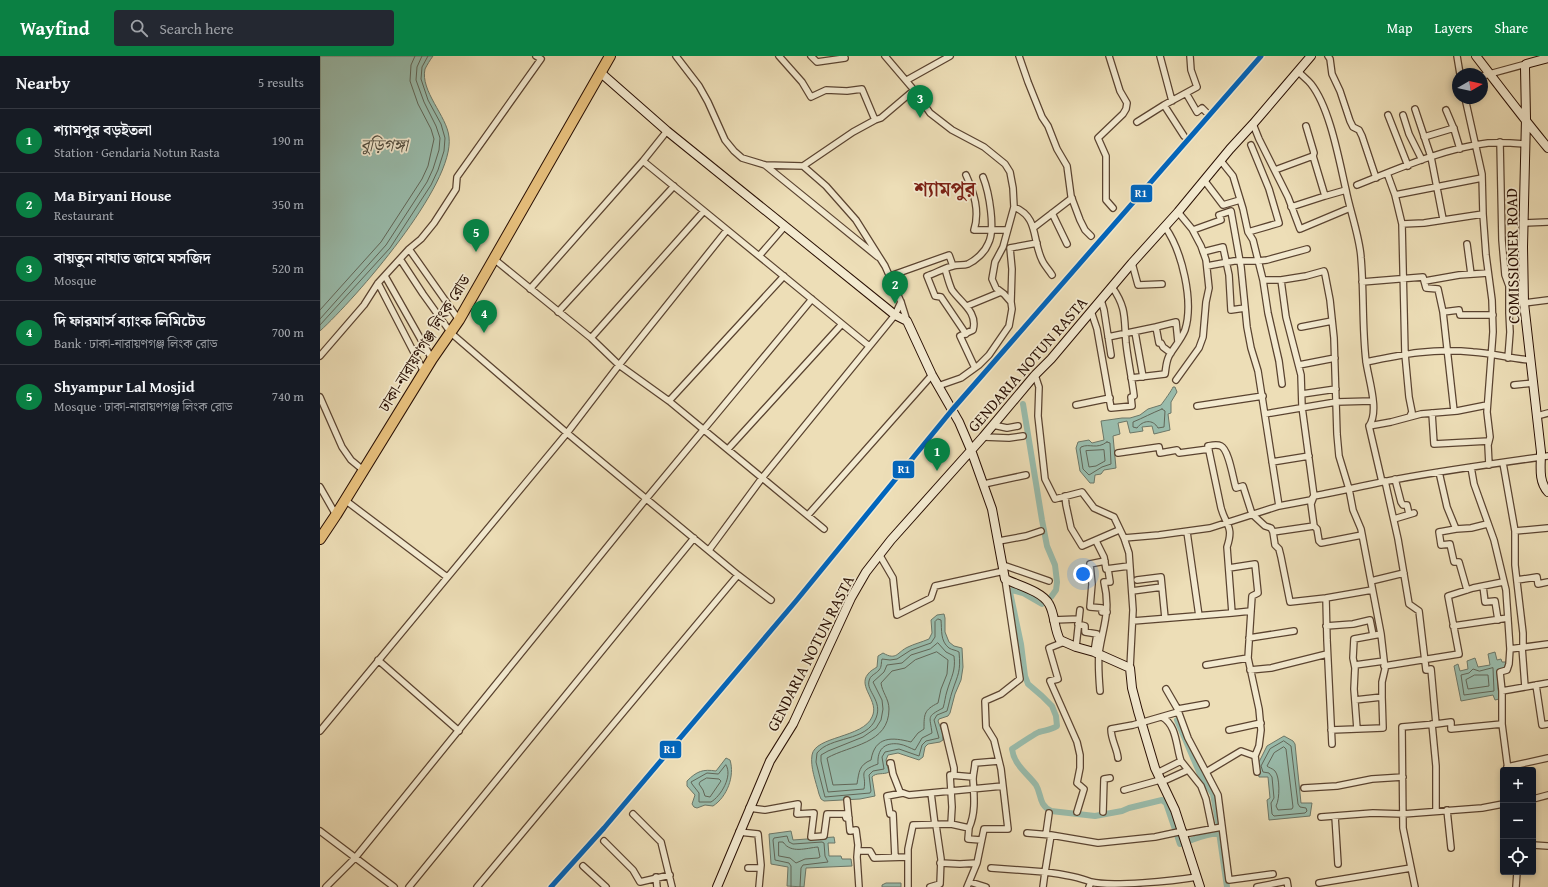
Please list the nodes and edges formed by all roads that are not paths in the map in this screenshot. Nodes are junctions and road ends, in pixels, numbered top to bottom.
1 (536, 56) edge
2 (610, 56) edge
3 (676, 56) edge
4 (779, 56) edge
5 (811, 56) edge
6 (844, 56) edge
7 (885, 56) edge
8 (950, 56) edge
9 (1019, 56) edge
10 (1110, 56) edge
11 (1160, 56) edge
12 (1190, 56) edge
13 (1311, 56) edge
14 (1328, 56) edge
15 (1457, 56) edge
16 (1476, 56) edge
17 (1548, 58) edge
18 (1526, 64) junction
19 (1459, 68) edge
20 (1482, 68) edge
21 (1298, 71) junction
22 (601, 73) junction
23 (1488, 74) edge
24 (1488, 77) edge
25 (907, 80) junction
26 (914, 90) junction
27 (1186, 93) junction
28 (1172, 101) junction
29 (1466, 104) edge
30 (1164, 105) junction
31 (1415, 109) dead end
32 (1446, 110) dead end
33 (1206, 112) dead end
34 (1388, 115) dead end
35 (1403, 115) dead end
36 (875, 120) junction
37 (1137, 122) dead end
38 (1526, 122) junction
39 (1254, 124) junction
40 (1306, 126) dead end
41 (1454, 128) junction
42 (667, 131) junction
43 (1184, 136) dead end
44 (1424, 137) junction
45 (1500, 142) junction
46 (1525, 144) junction
47 (1251, 145) dead end
48 (1476, 146) junction
49 (1548, 148) edge
50 (1460, 149) junction
51 (1314, 156) junction
52 (1431, 157) junction
53 (1422, 160) junction
54 (643, 161) junction
55 (1221, 161) junction
56 (765, 165) junction
57 (803, 166) junction
58 (1408, 166) junction
59 (1275, 170) junction
60 (1388, 173) junction
61 (966, 175) dead end
62 (984, 177) dead end
63 (1376, 178) junction
64 (1482, 178) junction
65 (1204, 180) junction
66 (674, 186) junction
67 (1357, 186) dead end
68 (1438, 187) junction
69 (1346, 190) junction
70 (1395, 195) junction
71 (1325, 196) junction
72 (1072, 198) junction
73 (1240, 200) junction
74 (1014, 207) junction
75 (1291, 207) junction
76 (1113, 208) dead end
77 (1350, 208) junction
78 (704, 211) junction
79 (1178, 212) junction
80 (1052, 213) junction
81 (1483, 214) junction
82 (1443, 219) junction
83 (1548, 222) edge
84 (1523, 223) junction
85 (1402, 224) junction
86 (785, 226) junction
87 (1165, 227) junction
88 (1033, 228) junction
89 (727, 230) junction
90 (991, 230) junction
91 (1007, 230) junction
92 (1193, 230) junction
93 (1248, 232) junction
94 (1091, 236) dead end
95 (1037, 243) junction
96 (1067, 244) dead end
97 (1467, 244) dead end
98 (409, 249) junction
99 (1307, 250) dead end
100 (1204, 252) junction
101 (759, 256) junction
102 (400, 259) junction
103 (494, 259) junction
104 (882, 260) junction
105 (1240, 260) junction
106 (1258, 262) junction
107 (1132, 263) junction
108 (1226, 263) junction
109 (953, 266) junction
110 (1207, 266) junction
111 (945, 269) junction
112 (1488, 273) junction
113 (1471, 274) junction
114 (1052, 275) dead end
115 (385, 276) junction
116 (784, 276) junction
117 (890, 276) junction
118 (1404, 278) junction
119 (1263, 280) junction
120 (1281, 280) junction
121 (1425, 281) junction
122 (1362, 282) junction
123 (378, 283) junction
124 (1162, 284) dead end
125 (1112, 287) junction
126 (530, 289) junction
127 (1001, 292) junction
128 (812, 299) junction
129 (1101, 300) junction
130 (1548, 300) edge
131 (901, 302) junction
132 (1011, 302) junction
133 (1524, 303) junction
134 (967, 306) junction
135 (1245, 308) junction
136 (1091, 311) junction
137 (558, 312) junction
138 (1443, 312) junction
139 (895, 315) junction
140 (1493, 315) junction
141 (459, 320) junction
142 (907, 321) junction
143 (1332, 321) junction
144 (842, 324) junction
145 (1156, 327) junction
146 (1301, 327) dead end
147 (1135, 332) junction
148 (451, 333) junction
149 (966, 334) junction
150 (1126, 334) junction
151 (1108, 337) junction
152 (591, 338) junction
153 (1178, 342) junction
154 (869, 346) junction
155 (1447, 350) junction
156 (1171, 353) junction
157 (1405, 354) junction
158 (1491, 354) junction
159 (1111, 355) dead end
160 (320, 356) edge
161 (1335, 358) junction
162 (1508, 358) junction
163 (432, 359) junction
164 (1531, 360) junction
165 (1366, 362) junction
166 (619, 365) junction
167 (1298, 365) junction
168 (975, 368) junction
169 (424, 372) junction
170 (932, 375) junction
171 (1035, 376) junction
172 (1143, 377) junction
173 (1131, 378) junction
174 (1176, 380) dead end
175 (1534, 383) junction
176 (1282, 384) dead end
177 (1514, 385) dead end
178 (938, 386) junction
179 (1336, 389) junction
180 (1302, 394) junction
181 (1263, 396) junction
182 (320, 397) edge
183 (1110, 398) junction
184 (669, 401) junction
185 (1372, 401) junction
186 (1336, 402) junction
187 (1076, 405) dead end
188 (1487, 405) junction
189 (1197, 406) dead end
190 (1302, 407) junction
191 (1454, 411) junction
192 (1432, 413) junction
193 (1548, 413) edge
194 (1265, 414) junction
195 (1410, 416) junction
196 (1537, 416) junction
197 (993, 426) junction
198 (1018, 426) dead end
199 (1369, 426) junction
200 (704, 429) junction
201 (567, 433) junction
202 (1023, 436) dead end
203 (983, 438) junction
204 (1489, 441) junction
205 (728, 449) junction
206 (1209, 449) junction
207 (971, 450) junction
208 (1118, 453) dead end
209 (1309, 456) junction
210 (1544, 457) edge
211 (1272, 462) junction
212 (1503, 463) junction
213 (1489, 465) junction
214 (1471, 467) junction
215 (363, 470) junction
216 (1439, 472) junction
217 (1026, 475) dead end
218 (762, 478) junction
219 (1395, 479) junction
220 (1383, 482) junction
221 (984, 484) junction
222 (320, 487) edge
223 (1349, 489) junction
224 (1548, 492) edge
225 (1066, 496) junction
226 (1314, 496) junction
227 (646, 499) junction
228 (345, 500) junction
229 (1279, 506) junction
230 (1252, 514) junction
231 (336, 515) junction
232 (808, 515) junction
233 (1394, 519) junction
234 (1228, 522) junction
235 (1487, 524) junction
236 (1314, 526) junction
237 (1548, 528) edge
238 (824, 529) dead end
239 (1456, 529) junction
240 (1119, 530) junction
241 (1041, 531) dead end
242 (1515, 531) junction
243 (1187, 532) junction
244 (1273, 532) junction
245 (1362, 535) junction
246 (694, 538) junction
247 (1124, 538) junction
248 (320, 539) edge
249 (999, 541) junction
250 (1096, 541) junction
251 (709, 550) junction
252 (879, 554) junction
253 (1105, 561) junction
254 (1129, 566) junction
255 (1229, 568) junction
256 (1108, 569) junction
257 (1004, 572) junction
258 (1404, 573) junction
259 (738, 575) junction
260 (447, 577) junction
261 (1049, 580) dead end
262 (1137, 580) dead end
263 (1516, 580) junction
264 (1371, 581) junction
265 (1503, 582) junction
266 (1548, 582) edge
267 (1483, 586) junction
268 (1162, 587) junction
269 (1372, 590) junction
270 (1467, 590) junction
271 (1132, 591) junction
272 (1326, 598) junction
273 (771, 600) dead end
274 (1080, 610) dead end
275 (1251, 611) junction
276 (1107, 612) junction
277 (1232, 613) junction
278 (1199, 616) junction
279 (1166, 618) junction
280 (1508, 618) junction
281 (1053, 620) junction
282 (1498, 620) junction
283 (1133, 621) junction
284 (1078, 622) junction
285 (1326, 626) junction
286 (1453, 626) junction
287 (1294, 631) dead end
288 (1381, 634) junction
289 (1373, 636) junction
290 (1249, 638) junction
291 (1064, 642) junction
292 (1548, 644) edge
293 (1076, 647) junction
294 (1522, 647) junction
295 (1510, 649) junction
296 (1096, 653) junction
297 (1328, 654) junction
298 (1248, 658) junction
299 (378, 660) junction
300 (1425, 660) junction
301 (1384, 663) junction
302 (1206, 665) dead end
303 (1355, 665) junction
304 (1130, 668) junction
305 (1250, 670) junction
306 (1548, 683) edge
307 (1536, 685) junction
308 (1525, 687) junction
309 (1166, 689) dead end
310 (1100, 691) dead end
311 (1502, 691) junction
312 (1382, 697) junction
313 (1355, 700) junction
314 (1206, 704) dead end
315 (1178, 710) junction
316 (1162, 717) junction
317 (1142, 723) junction
318 (1261, 723) junction
319 (1434, 724) junction
320 (1502, 724) junction
321 (1548, 724) edge
322 (944, 726) dead end
323 (1357, 729) junction
324 (1229, 730) dead end
325 (1331, 730) junction
326 (320, 731) edge
327 (459, 731) junction
328 (1332, 744) dead end
329 (1254, 756) junction
330 (1118, 758) dead end
331 (1548, 758) edge
332 (999, 761) junction
333 (1181, 761) junction
334 (890, 763) dead end
335 (1508, 767) edge
336 (1512, 767) edge
337 (1188, 770) junction
338 (1206, 772) junction
339 (1257, 772) dead end
340 (954, 775) junction
341 (973, 777) junction
342 (1403, 777) junction
343 (1110, 778) dead end
344 (1161, 778) junction
345 (1003, 786) junction
346 (1304, 788) dead end
347 (974, 789) junction
348 (1124, 790) dead end
349 (952, 791) junction
350 (904, 793) junction
351 (931, 793) junction
352 (1548, 795) edge
353 (1536, 798) edge
354 (847, 800) dead end
355 (1500, 804) edge
356 (749, 808) junction
357 (1447, 810) junction
358 (1436, 811) junction
359 (1077, 812) dead end
360 (1103, 812) dead end
361 (1049, 813) dead end
362 (633, 814) dead end
363 (1403, 814) junction
364 (1335, 816) junction
365 (1322, 817) dead end
366 (849, 818) junction
367 (951, 824) junction
368 (935, 825) junction
369 (1222, 827) junction
370 (969, 828) junction
371 (1212, 828) junction
372 (320, 831) edge
373 (739, 832) junction
374 (1027, 833) dead end
375 (1048, 834) junction
376 (1183, 834) junction
377 (981, 840) junction
378 (604, 841) dead end
379 (1536, 845) edge
380 (1548, 846) edge
381 (1451, 848) dead end
382 (858, 851) junction
383 (895, 857) junction
384 (908, 857) junction
385 (355, 858) junction
386 (940, 862) junction
387 (977, 863) junction
388 (1338, 864) dead end
389 (583, 866) dead end
390 (748, 868) dead end
391 (760, 868) junction
392 (991, 868) dead end
393 (1411, 868) junction
394 (1045, 872) junction
395 (1273, 874) dead end
396 (670, 875) junction
397 (1517, 875) edge
398 (656, 877) junction
399 (1197, 877) junction
400 (1331, 880) junction
401 (1319, 883) dead end
402 (968, 884) edge
403 (1090, 884) edge
404 (326, 887) edge
405 (394, 887) edge
406 (409, 887) edge
407 (477, 887) edge
408 (606, 887) edge
409 (657, 887) edge
410 (672, 887) edge
411 (717, 887) edge
412 (759, 887) edge
413 (859, 887) edge
414 (908, 887) edge
415 (930, 887) edge
416 (986, 887) edge
417 (1043, 887) edge
418 (1134, 887) edge
419 (1200, 887) edge
420 (1257, 887) edge
421 (1288, 887) edge
422 (1332, 887) edge
423 (1415, 887) edge
424 (1516, 887) edge

1 - 98 street
2 - 22 highway, ঢাকা-নারায়ণগঞ্জ লিংক রোড
3 - 56 street
4 - 36 street
5 - 6 street
7 - 25 street
8 - 25 street
9 - 72 street
10 - 76 street
11 - 28 street
12 - 27 street
13 - 21 main road, GENDARIA NOTUN RASTA
14 - 63 street
15 - 19 street
16 - 20 main road
17 - 18 main road
18 - 23 street
18 - 38 main road, COMISSIONER ROAD
21 - 39 main road, GENDARIA NOTUN RASTA
21 - 69 street
22 - 42 main road
22 - 103 highway, ঢাকা-নারায়ণগঞ্জ লিংক রোড
24 - 38 main road
25 - 26 street
26 - 36 street
26 - 74 street
27 - 28 street
27 - 33 street
28 - 30 street
29 - 48 street
30 - 37 street
30 - 43 street
31 - 44 street
32 - 41 street
34 - 58 street
35 - 53 street
36 - 57 street
38 - 46 main road, COMISSIONER ROAD
38 - 49 main road
39 - 55 main road, GENDARIA NOTUN RASTA
39 - 59 street
40 - 51 street
41 - 44 street
41 - 50 street
42 - 54 street
42 - 86 main road
44 - 52 street
45 - 46 street
45 - 48 street
45 - 162 street
46 - 84 main road, COMISSIONER ROAD
47 - 93 street
48 - 50 street
48 - 64 street
50 - 52 street
51 - 59 street
51 - 71 street
52 - 53 street
52 - 68 street
53 - 58 street
54 - 66 street
54 - 126 street
55 - 65 main road, GENDARIA NOTUN RASTA
55 - 73 street
56 - 57 street
56 - 104 street
57 - 104 street
58 - 60 street
59 - 75 street
60 - 63 street
60 - 70 street
61 - 90 street
62 - 90 street
63 - 67 street
64 - 68 street
64 - 81 street
65 - 73 street
65 - 79 main road, GENDARIA NOTUN RASTA
66 - 78 street
66 - 137 street
68 - 70 street
68 - 82 street
69 - 71 street
69 - 77 street
70 - 85 street
71 - 75 street
72 - 80 street
72 - 94 street
73 - 93 street
74 - 88 street
74 - 91 street
75 - 77 street
77 - 122 street
78 - 89 street
78 - 152 street
79 - 87 main road, GENDARIA NOTUN RASTA
79 - 92 street
80 - 88 street
80 - 96 street
81 - 82 street
81 - 112 street
82 - 85 street
83 - 84 street
84 - 133 main road, COMISSIONER ROAD
85 - 118 street
86 - 101 street
86 - 139 main road
87 - 107 main road, GENDARIA NOTUN RASTA
87 - 153 street
88 - 95 street
89 - 101 street
89 - 166 street
90 - 91 street
90 - 109 street
91 - 127 street
92 - 100 street
92 - 105 street
93 - 106 street
95 - 114 street
95 - 132 street
97 - 113 street
98 - 102 street
98 - 141 street
99 - 106 street
100 - 108 street
100 - 110 street
101 - 116 street
102 - 115 street
102 - 148 street
103 - 126 street
103 - 141 highway, ঢাকা-নারায়ণগঞ্জ লিংক রোড
104 - 117 street
105 - 106 street
105 - 108 street
105 - 135 street
106 - 119 street
107 - 124 street
107 - 125 main road, GENDARIA NOTUN RASTA
108 - 110 street
108 - 135 street
109 - 111 street
109 - 117 street
110 - 174 street
111 - 134 street
111 - 149 street
112 - 113 street
112 - 140 street
113 - 121 street
115 - 123 street
115 - 163 street
116 - 128 street
116 - 184 street
117 - 131 street
118 - 121 street
118 - 122 street
118 - 157 street
119 - 120 street
119 - 176 street
120 - 143 street
120 - 167 street
121 - 138 street
122 - 165 street
123 - 160 street
123 - 169 street
125 - 129 main road, GENDARIA NOTUN RASTA
125 - 150 street
126 - 137 street
127 - 132 street
127 - 134 street
128 - 144 street
128 - 200 street
129 - 136 main road, GENDARIA NOTUN RASTA
129 - 151 street
130 - 133 street
131 - 139 street
131 - 142 street
132 - 168 street
133 - 164 main road, COMISSIONER ROAD
134 - 149 street
135 - 181 street
136 - 171 main road, GENDARIA NOTUN RASTA
136 - 183 street
137 - 152 street
138 - 140 street
138 - 155 street
139 - 142 main road
139 - 154 street
140 - 158 street
141 - 148 highway, ঢাকা-নারায়ণগঞ্জ লিংক রোড
142 - 170 main road
143 - 146 street
143 - 161 street
144 - 154 street
144 - 205 street
145 - 147 street
145 - 153 street
145 - 156 street
147 - 150 street
147 - 172 street
148 - 163 highway, ঢাকা-নারায়ণগঞ্জ লিংক রোড
148 - 201 street
149 - 168 street
150 - 151 street
150 - 173 street
151 - 159 street
152 - 166 street
153 - 156 street
154 - 218 street
155 - 157 street
155 - 158 street
155 - 191 street
156 - 172 street
157 - 165 street
157 - 195 street
158 - 162 street
158 - 188 street
161 - 167 street
161 - 179 street
162 - 164 street
163 - 169 highway, ঢাকা-নারায়ণগঞ্জ লিংক রোড
164 - 175 main road, COMISSIONER ROAD
165 - 185 street
166 - 184 street
166 - 201 street
167 - 180 street
168 - 178 street
169 - 215 highway, ঢাকা-নারায়ণগঞ্জ লিংক রোড
170 - 178 main road
170 - 232 street
171 - 197 main road, GENDARIA NOTUN RASTA
171 - 225 street
172 - 173 street
173 - 183 street
175 - 177 street
175 - 196 main road, COMISSIONER ROAD
178 - 207 main road
179 - 180 street
179 - 186 street
180 - 190 street
181 - 189 street
181 - 194 street
182 - 215 street
183 - 187 street
184 - 200 street
185 - 186 street
185 - 199 street
186 - 190 street
186 - 223 street
188 - 191 street
188 - 204 street
190 - 194 street
190 - 209 street
191 - 192 street
192 - 195 street
192 - 204 street
193 - 196 street
194 - 211 street
195 - 199 street
196 - 210 main road, COMISSIONER ROAD
197 - 198 street
197 - 203 main road, GENDARIA NOTUN RASTA
199 - 220 street
200 - 205 street
200 - 227 street
201 - 227 street
201 - 260 street
202 - 203 street
203 - 207 main road, GENDARIA NOTUN RASTA
204 - 213 street
205 - 218 street
206 - 208 street
206 - 230 street
206 - 234 street
207 - 221 main road
207 - 252 main road, GENDARIA NOTUN RASTA
209 - 211 street
209 - 226 street
210 - 212 street
210 - 224 main road, COMISSIONER ROAD
211 - 229 street
212 - 213 street
212 - 242 street
213 - 214 street
214 - 216 street
214 - 235 street
215 - 228 highway, ঢাকা-নারায়ণগঞ্জ লিংক রোড
216 - 219 street
216 - 239 street
217 - 221 street
218 - 232 street
218 - 251 street
219 - 220 street
219 - 233 street
220 - 223 street
220 - 233 street
221 - 249 main road
222 - 231 street
223 - 226 street
223 - 245 street
225 - 240 street
225 - 250 street
226 - 229 street
226 - 236 street
227 - 246 street
227 - 327 street
228 - 231 highway, ঢাকা-নারায়ণগঞ্জ লিংক রোড
228 - 260 street
229 - 230 street
230 - 234 street
230 - 244 street
231 - 248 highway, ঢাকা-নারায়ণগঞ্জ লিংক রোড
232 - 238 street
233 - 258 street
234 - 243 street
234 - 255 street
235 - 239 street
235 - 265 street
236 - 244 street
236 - 245 street
237 - 242 street
239 - 270 street
240 - 247 street
240 - 250 street
241 - 249 street
242 - 263 street
243 - 247 street
243 - 278 street
244 - 272 street
245 - 264 street
246 - 251 street
246 - 406 street
247 - 254 street
249 - 257 main road
250 - 253 street
251 - 259 street
252 - 257 street
252 - 356 main road, GENDARIA NOTUN RASTA
253 - 256 street
253 - 276 street
254 - 256 street
254 - 271 street
255 - 275 street
255 - 277 street
256 - 276 street
257 - 261 street
257 - 281 main road
257 - 332 street
258 - 264 street
258 - 300 street
259 - 273 street
259 - 407 street
260 - 299 street
262 - 268 street
263 - 266 street
263 - 294 street
264 - 269 street
265 - 267 street
265 - 280 street
267 - 270 street
267 - 282 street
268 - 271 street
268 - 279 street
269 - 272 street
269 - 288 street
270 - 286 street
271 - 283 street
272 - 285 street
274 - 284 street
275 - 277 street
275 - 290 street
276 - 296 street
277 - 278 street
278 - 279 street
279 - 283 street
280 - 282 street
280 - 295 street
281 - 284 street
281 - 291 main road
282 - 286 street
283 - 304 street
284 - 293 street
284 - 296 street
285 - 289 street
285 - 297 street
286 - 300 street
287 - 290 street
288 - 289 street
288 - 301 street
289 - 303 street
290 - 298 street
291 - 293 main road
291 - 359 street
292 - 294 street
293 - 296 main road
294 - 295 street
294 - 308 street
295 - 311 street
296 - 304 main road
296 - 310 street
297 - 305 street
297 - 325 street
298 - 302 street
298 - 305 street
299 - 326 street
299 - 327 street
300 - 301 street
300 - 319 street
301 - 303 street
301 - 312 street
303 - 313 street
304 - 317 main road
305 - 318 street
306 - 307 street
307 - 308 street
307 - 321 street
308 - 311 street
309 - 315 street
311 - 320 street
312 - 313 street
312 - 323 street
313 - 323 street
314 - 315 street
315 - 316 street
315 - 338 street
316 - 317 street
316 - 333 street
317 - 330 street
317 - 344 main road
318 - 324 street
318 - 329 street
319 - 320 street
319 - 342 street
319 - 358 street
320 - 335 street
322 - 340 street
323 - 325 street
325 - 328 street
327 - 385 street
329 - 338 street
329 - 339 street
331 - 336 street
332 - 341 street
332 - 345 street
333 - 337 street
333 - 344 street
334 - 350 street
337 - 344 street
337 - 371 street
338 - 369 street
340 - 341 street
340 - 349 street
341 - 347 street
342 - 346 street
342 - 363 street
343 - 360 street
344 - 348 street
344 - 376 main road
345 - 347 street
345 - 377 street
347 - 349 street
347 - 370 street
349 - 351 street
349 - 367 street
350 - 351 street
350 - 383 street
351 - 368 street
352 - 353 street
354 - 366 street
355 - 357 street
356 - 366 street
356 - 373 main road, GENDARIA NOTUN RASTA
357 - 358 street
357 - 381 street
358 - 363 street
361 - 375 street
362 - 396 street
363 - 364 street
363 - 393 street
364 - 365 street
364 - 388 street
366 - 382 street
367 - 368 street
367 - 370 street
368 - 384 street
368 - 386 street
369 - 371 street
369 - 395 street
370 - 377 street
371 - 376 street
372 - 385 street
373 - 391 street
373 - 411 main road, GENDARIA NOTUN RASTA
374 - 375 street
375 - 376 street
375 - 394 street
376 - 399 main road
377 - 387 street
378 - 398 street
379 - 380 street
382 - 383 street
382 - 413 street
383 - 384 street
384 - 414 street
385 - 404 street
385 - 405 street
386 - 387 street
386 - 415 street
387 - 402 street
389 - 408 street
390 - 391 street
391 - 412 street
392 - 394 street
393 - 400 street
393 - 423 street
394 - 403 street
394 - 417 street
396 - 398 street
396 - 410 street
397 - 424 street
398 - 409 street
399 - 418 street
399 - 419 main road
400 - 401 street
400 - 422 street
402 - 416 street
403 - 418 street
420 - 421 street

